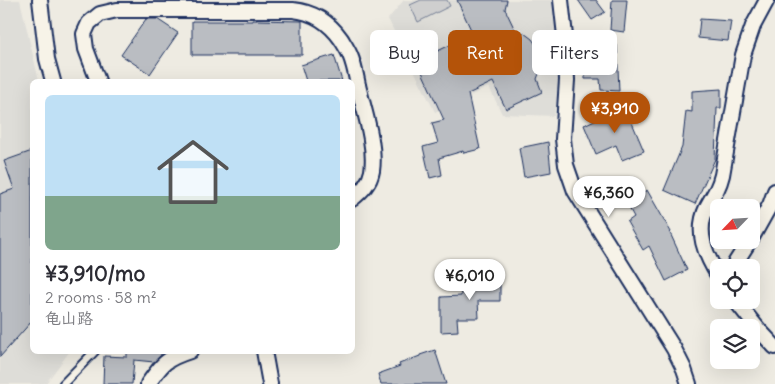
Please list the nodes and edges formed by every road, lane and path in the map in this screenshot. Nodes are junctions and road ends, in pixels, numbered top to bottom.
1 (40, 0) edge
2 (561, 0) edge
3 (767, 0) edge
4 (52, 79) edge
5 (97, 79) edge
6 (775, 190) edge
7 (355, 196) edge
8 (760, 223) edge
9 (710, 263) edge
10 (742, 309) edge
11 (775, 347) edge
12 (92, 354) edge
13 (181, 354) edge
14 (265, 354) edge
15 (63, 384) edge
16 (148, 384) edge
17 (270, 384) edge
18 (690, 384) edge

1 - 4 street
2 - 18 street
3 - 9 street
5 - 7 street
6 - 8 street
10 - 11 street
12 - 15 lane
13 - 16 street
14 - 17 street

